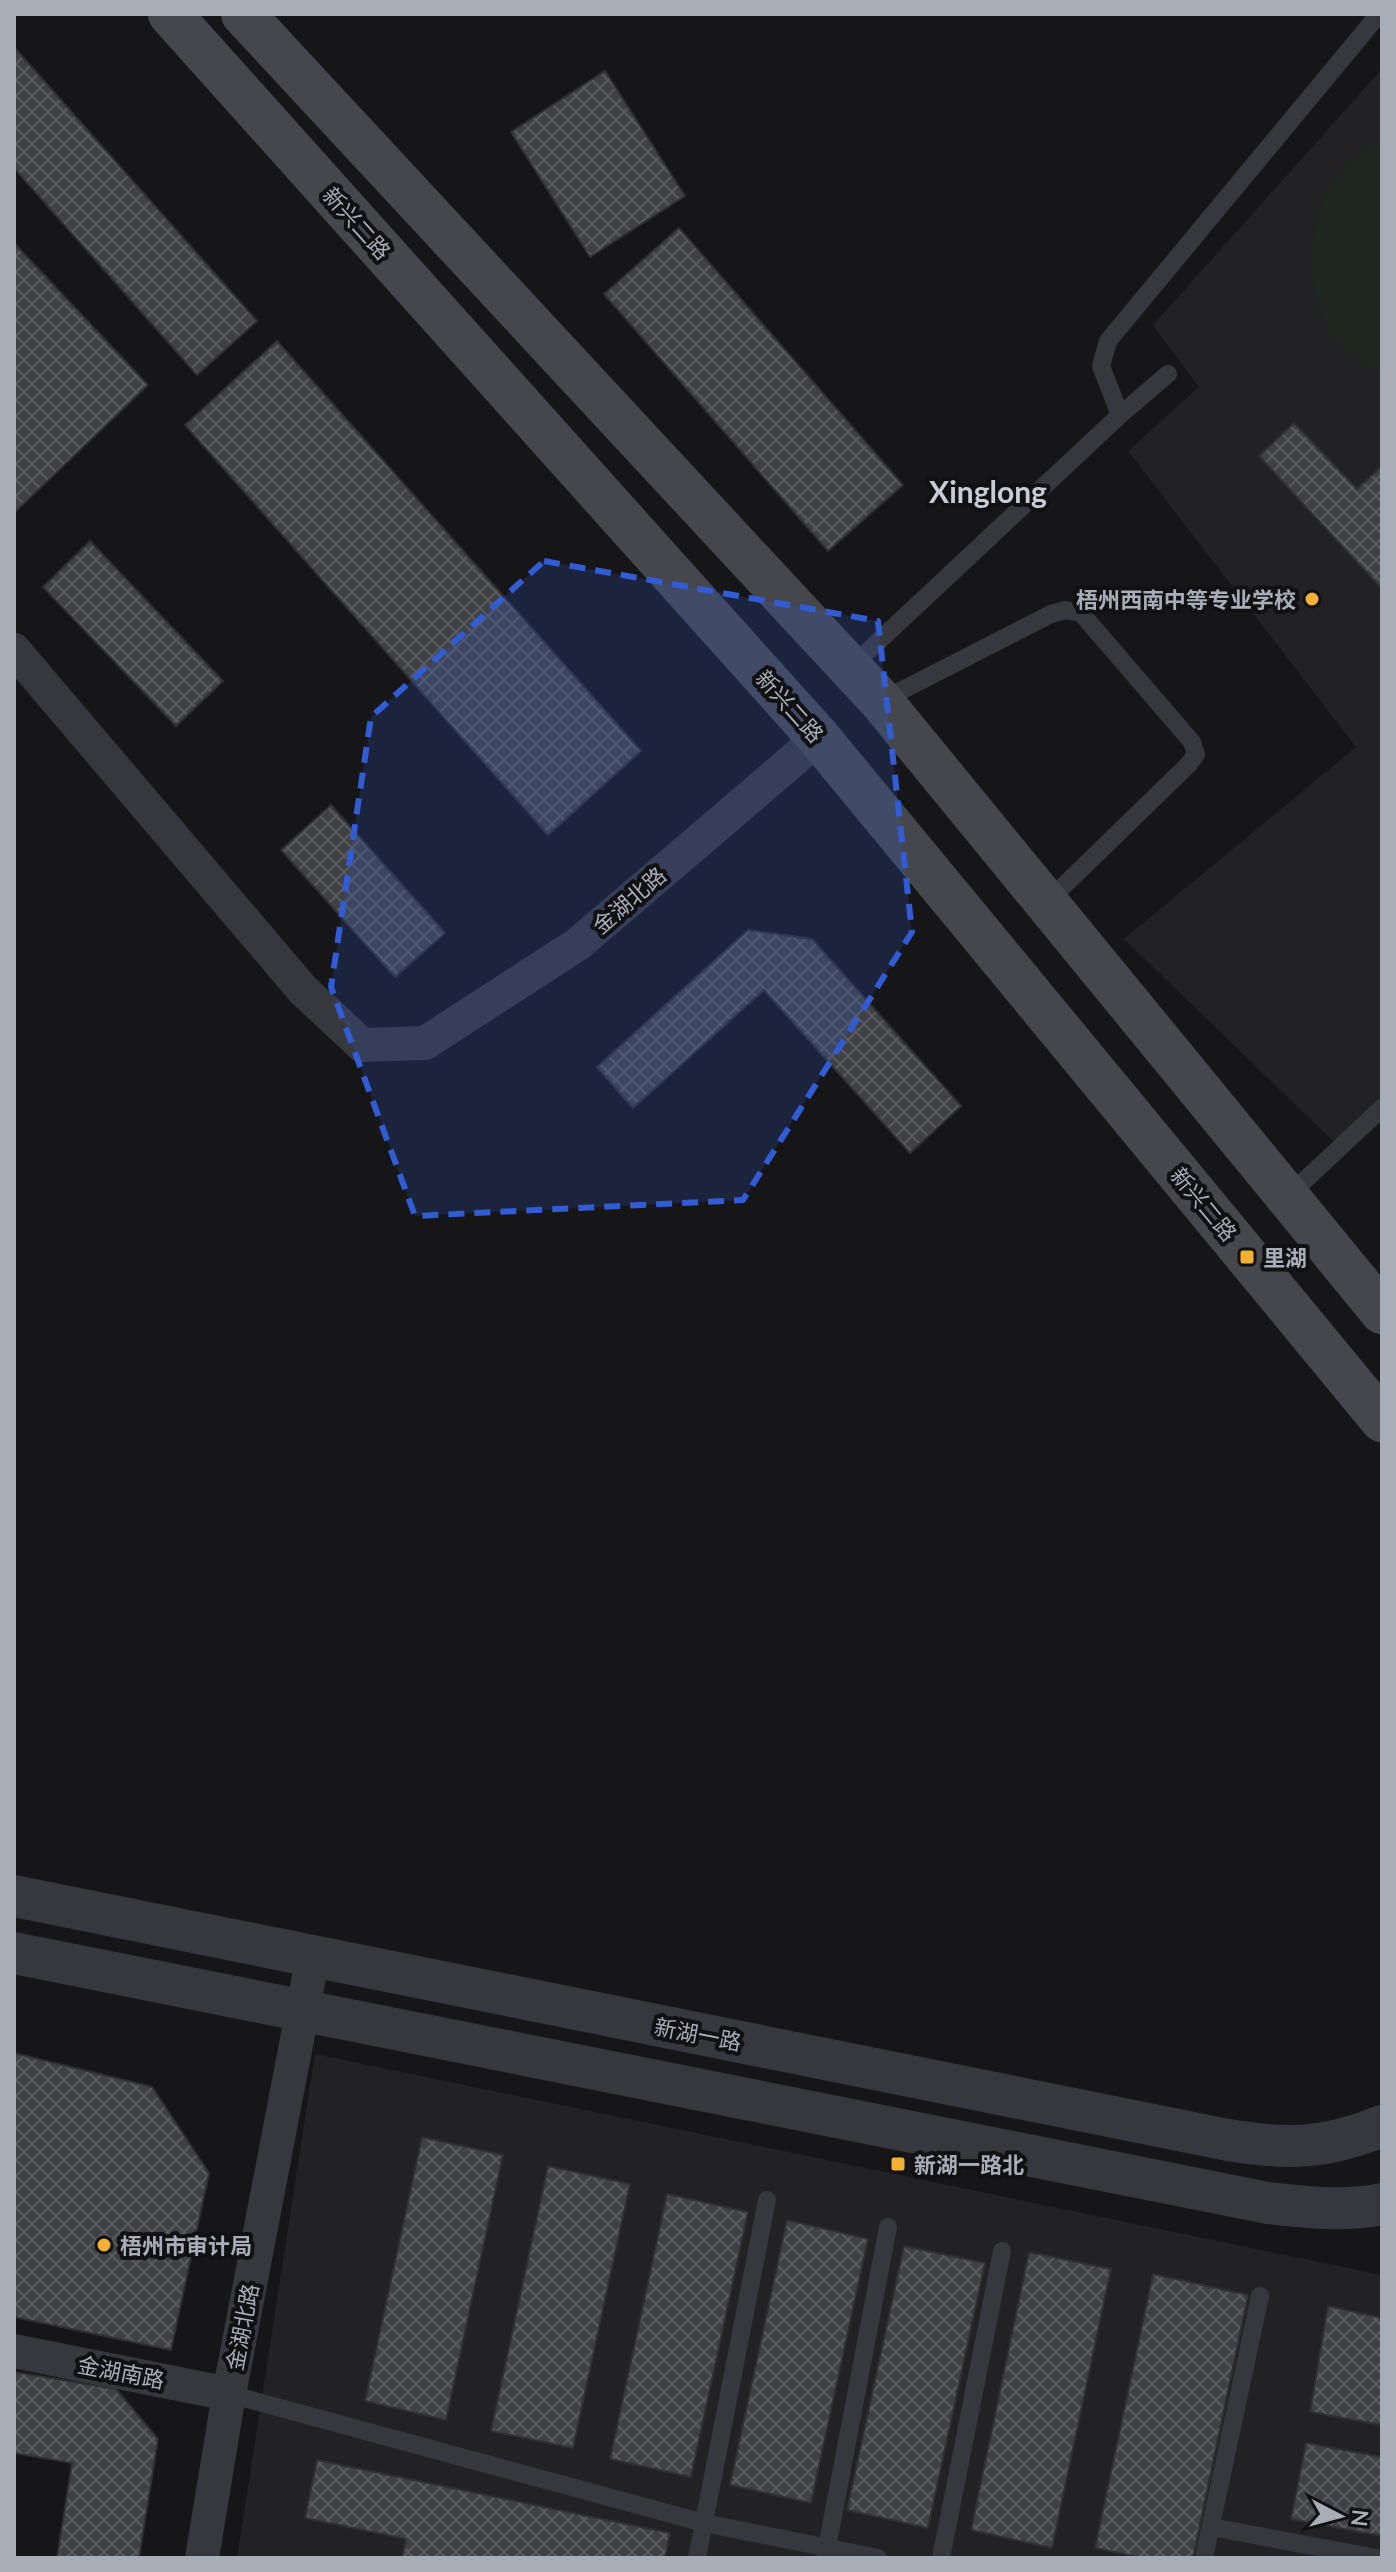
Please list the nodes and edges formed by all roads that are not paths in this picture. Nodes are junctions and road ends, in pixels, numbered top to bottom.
1 (170, 14) edge
2 (243, 14) edge
3 (1379, 14) edge
4 (1168, 374) dead end
5 (1120, 415) junction
6 (14, 650) edge
7 (850, 668) junction
8 (881, 701) junction
9 (819, 738) junction
10 (1046, 903) junction
11 (1382, 1108) edge
12 (1287, 1196) junction
13 (1382, 1312) edge
14 (1382, 1420) edge
15 (14, 1896) edge
16 (14, 1953) edge
17 (313, 1956) junction
18 (303, 2010) junction
19 (1382, 2126) edge
20 (767, 2200) dead end
21 (1382, 2204) edge
22 (1325, 2209) junction
23 (1382, 2226) edge
24 (888, 2227) dead end
25 (1002, 2251) dead end
26 (1260, 2296) dead end
27 (14, 2351) edge
28 (229, 2394) junction
29 (704, 2523) junction
30 (1211, 2527) junction
31 (826, 2553) edge
32 (202, 2558) edge
33 (697, 2558) edge
34 (878, 2558) edge
35 (941, 2558) edge
36 (1204, 2558) edge
37 (1376, 2558) edge

1 - 9 main road, 新兴二路
2 - 7 main road
3 - 5 lane
4 - 5 lane
5 - 7 lane
6 - 9 street, 金湖北路
7 - 8 main road
8 - 10 main road
8 - 10 lane
9 - 14 main road, 新兴二路
10 - 12 main road
11 - 12 lane
12 - 13 main road
15 - 17 street, 新湖一路
16 - 18 street
17 - 18 street, 金湖北路
17 - 19 street, 新湖一路
18 - 22 street
18 - 28 street, 金湖北路
20 - 29 lane
21 - 22 street
22 - 23 street
24 - 31 lane
25 - 35 lane
26 - 30 lane
27 - 28 street, 金湖南路
28 - 29 lane
28 - 32 street, 金湖北路
29 - 31 lane
29 - 33 lane
30 - 36 lane
30 - 37 lane
31 - 34 lane

